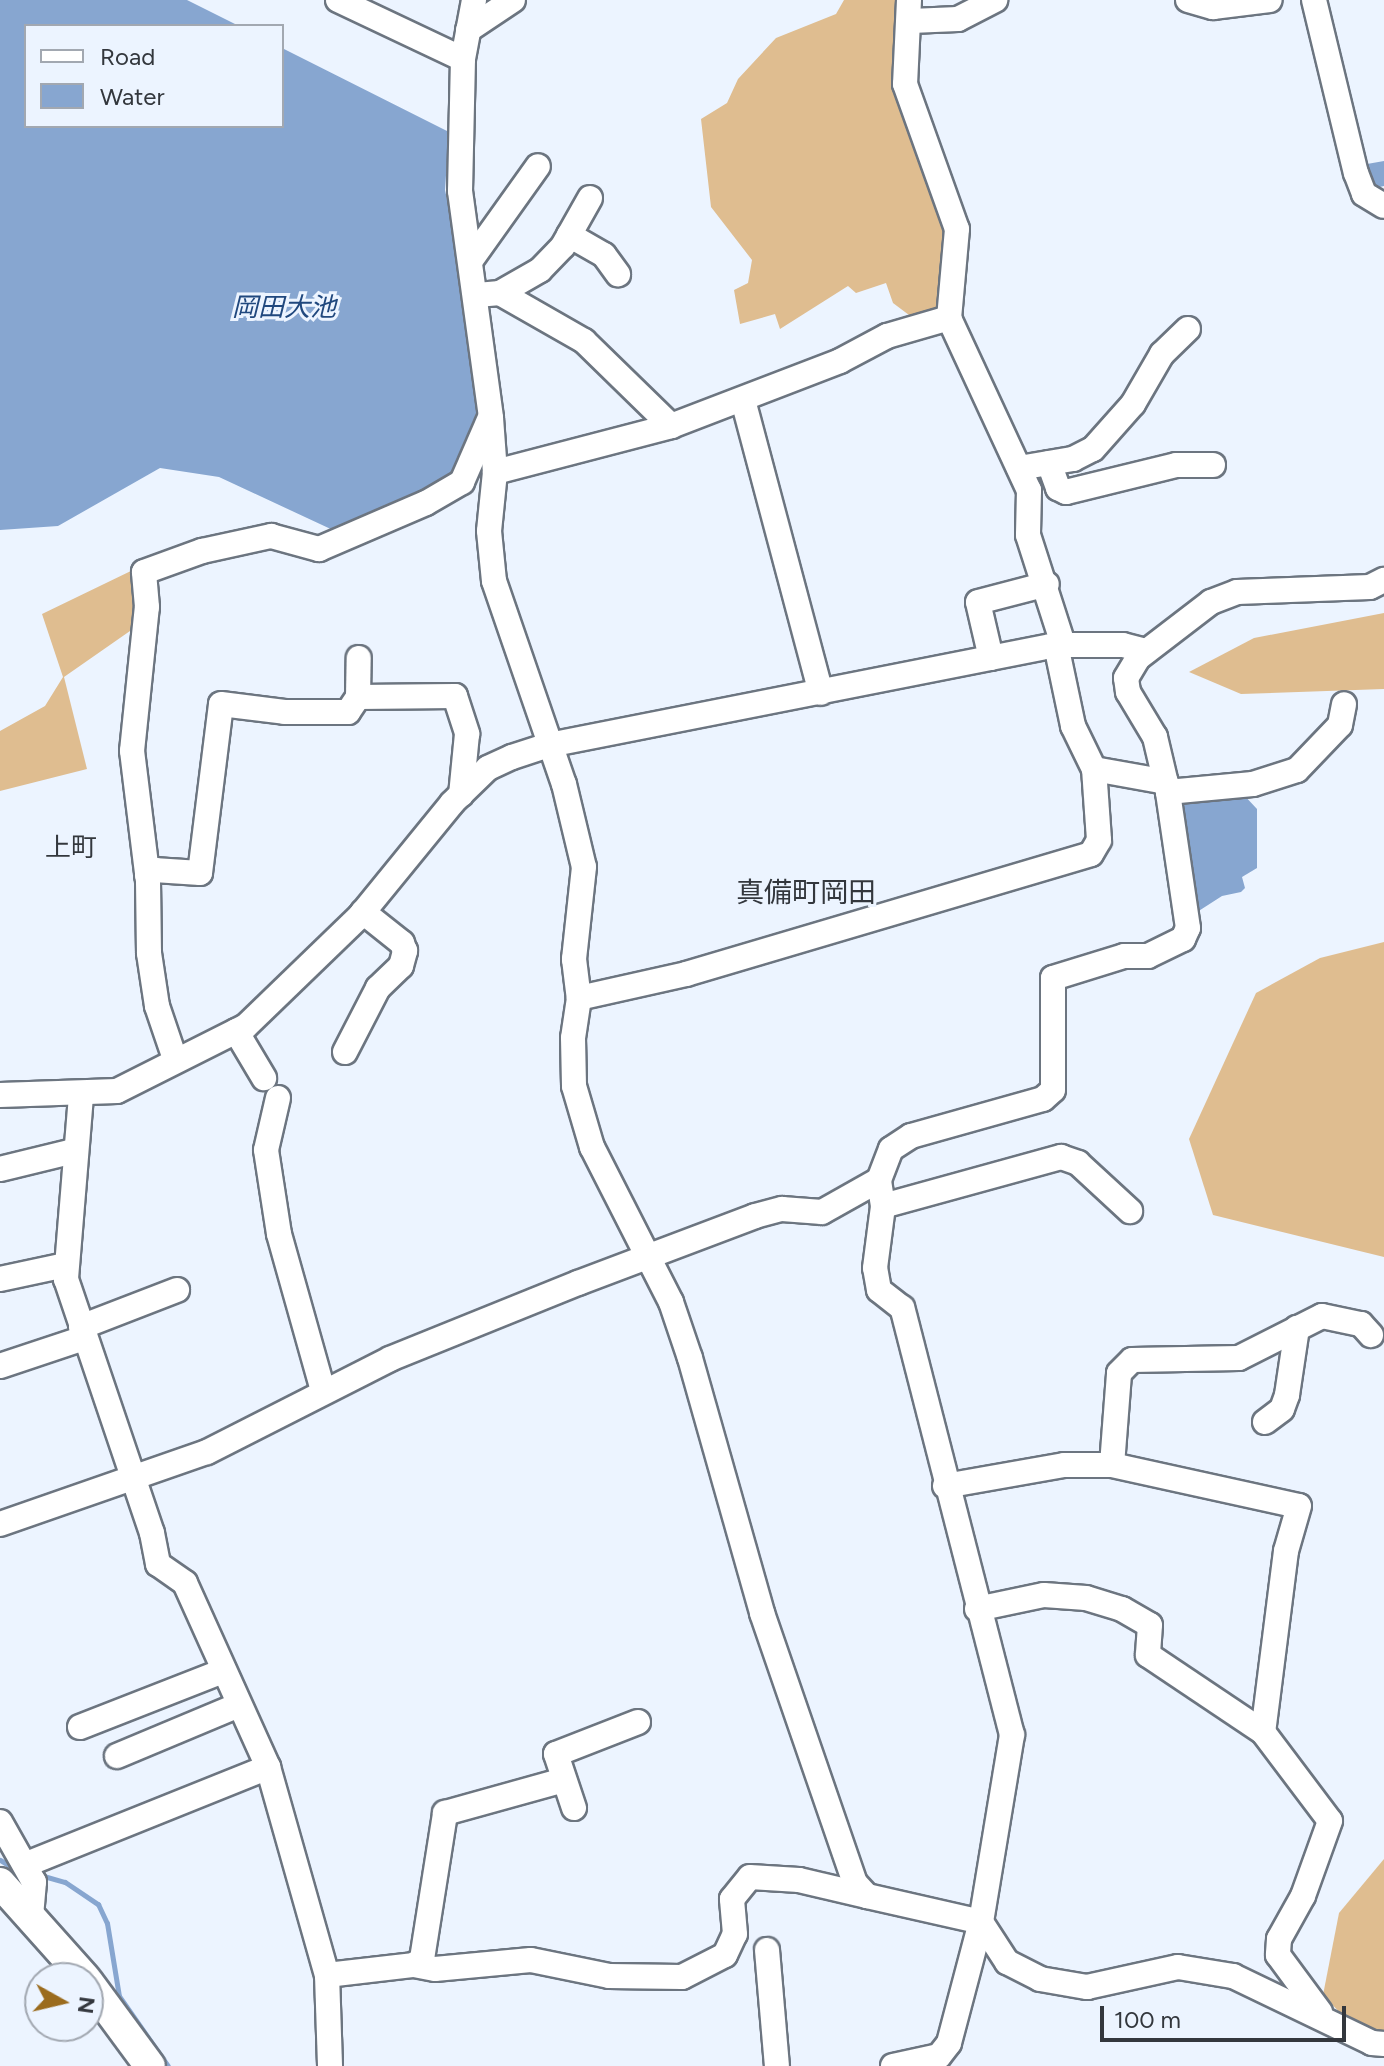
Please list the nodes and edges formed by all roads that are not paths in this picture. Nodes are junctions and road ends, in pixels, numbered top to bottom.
1 (338, 0) edge
2 (474, 0) edge
3 (513, 0) edge
4 (995, 0) edge
5 (1188, 0) edge
6 (1270, 0) edge
7 (1314, 0) edge
8 (910, 11) edge
9 (468, 30) junction
10 (463, 59) junction
11 (538, 166) dead end
12 (590, 198) dead end
13 (1384, 206) edge
14 (569, 235) junction
15 (471, 260) junction
16 (618, 274) dead end
17 (488, 294) junction
18 (949, 318) junction
19 (1188, 329) dead end
20 (743, 400) junction
21 (491, 418) junction
22 (671, 426) junction
23 (1049, 463) junction
24 (1213, 465) dead end
25 (1019, 468) junction
26 (495, 472) junction
27 (1384, 580) edge
28 (1047, 584) junction
29 (1059, 645) junction
30 (1146, 651) junction
31 (359, 658) dead end
32 (991, 658) junction
33 (821, 693) junction
34 (358, 697) junction
35 (1344, 704) dead end
36 (549, 745) junction
37 (1094, 769) junction
38 (1167, 787) junction
39 (461, 795) junction
40 (147, 875) junction
41 (363, 912) junction
42 (579, 998) junction
43 (236, 1031) junction
44 (345, 1052) dead end
45 (175, 1059) junction
46 (0, 1095) edge
47 (81, 1096) junction
48 (74, 1151) junction
49 (0, 1169) edge
50 (879, 1180) junction
51 (883, 1206) junction
52 (1130, 1211) dead end
53 (647, 1258) junction
54 (66, 1265) junction
55 (0, 1279) edge
56 (177, 1290) dead end
57 (1297, 1328) junction
58 (82, 1333) junction
59 (1371, 1335) dead end
60 (0, 1366) edge
61 (323, 1391) junction
62 (1265, 1422) dead end
63 (1112, 1465) junction
64 (133, 1480) junction
65 (945, 1486) junction
66 (0, 1524) edge
67 (977, 1609) junction
68 (223, 1671) junction
69 (239, 1705) junction
70 (638, 1722) dead end
71 (80, 1727) dead end
72 (1263, 1732) junction
73 (117, 1756) dead end
74 (268, 1767) junction
75 (564, 1780) junction
76 (574, 1808) dead end
77 (0, 1822) edge
78 (29, 1870) junction
79 (0, 1883) edge
80 (867, 1896) junction
81 (31, 1915) junction
82 (981, 1922) junction
83 (767, 1950) dead end
84 (71, 1962) edge
85 (414, 1965) junction
86 (327, 1975) junction
87 (104, 2004) edge
88 (1323, 2016) junction
89 (1384, 2044) edge
90 (150, 2066) edge
91 (330, 2066) edge
92 (777, 2066) edge
93 (893, 2066) edge

1 - 10 street
2 - 9 street
3 - 9 street
4 - 8 street
5 - 6 street
7 - 13 street
8 - 18 street
9 - 10 street
10 - 15 street
11 - 15 street
12 - 14 street
14 - 16 street
14 - 17 street
15 - 17 street
17 - 21 street
17 - 22 street
18 - 20 street
18 - 25 street
19 - 23 street
20 - 22 street
20 - 33 street
21 - 26 street
21 - 40 street
22 - 26 street
23 - 24 street
23 - 25 street
25 - 28 street
26 - 36 street
27 - 30 street
28 - 29 street
28 - 32 street
29 - 30 street
29 - 32 street
29 - 37 street
30 - 38 street
31 - 34 street
32 - 33 street
33 - 36 street
34 - 39 street
34 - 40 street
35 - 38 street
36 - 39 street
36 - 42 street
37 - 38 street
37 - 42 street
38 - 50 street
39 - 41 street
40 - 45 street
41 - 43 street
41 - 44 street
42 - 53 street
43 - 45 street
43 - 61 street
45 - 47 street
46 - 47 street
47 - 48 street
48 - 49 street
48 - 54 street
50 - 51 street
50 - 53 street
51 - 52 street
51 - 65 street
53 - 61 street
53 - 80 street
54 - 55 street
54 - 58 street
56 - 58 street
57 - 59 street
57 - 62 street
57 - 63 street
58 - 60 street
58 - 64 street
61 - 64 street
63 - 65 street
63 - 72 street
64 - 66 street
64 - 68 street
65 - 67 street
67 - 72 street
67 - 82 street
68 - 69 street
68 - 71 street
69 - 73 street
69 - 74 street
70 - 75 street
72 - 88 street
74 - 78 street
74 - 86 street
75 - 76 street
75 - 85 street
77 - 78 street
78 - 81 street
79 - 81 main road
80 - 82 street
80 - 85 street
81 - 84 main road
82 - 88 street
82 - 93 street
83 - 92 street
85 - 86 street
86 - 91 street
87 - 90 main road
88 - 89 street

